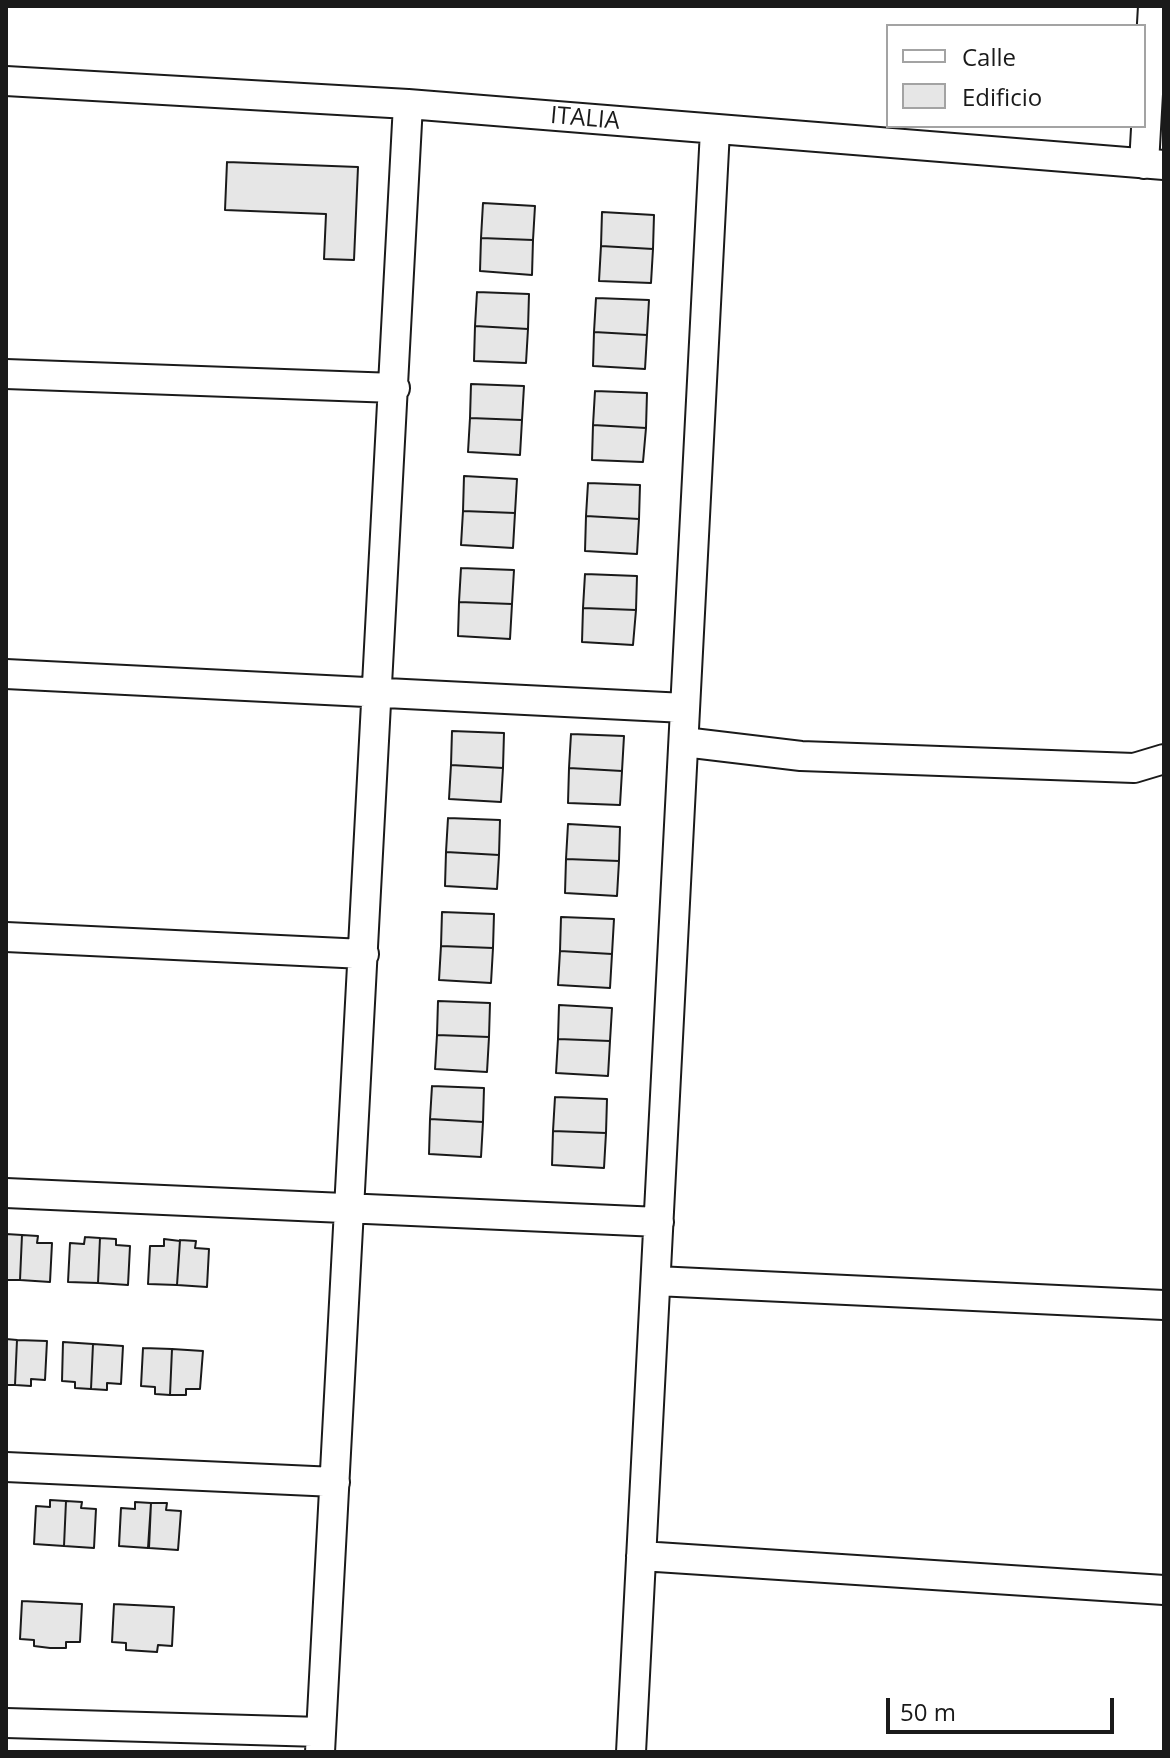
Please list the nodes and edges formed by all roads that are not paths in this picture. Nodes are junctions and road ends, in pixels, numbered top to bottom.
1 (1153, 6) edge
2 (6, 81) edge
3 (408, 104) junction
4 (715, 130) junction
5 (1154, 165) edge
6 (6, 374) edge
7 (395, 388) junction
8 (6, 674) edge
9 (378, 691) junction
10 (685, 708) junction
11 (684, 742) junction
12 (1164, 759) edge
13 (6, 937) edge
14 (364, 954) junction
15 (6, 1193) edge
16 (350, 1207) junction
17 (659, 1222) junction
18 (656, 1281) junction
19 (1164, 1305) edge
20 (6, 1467) edge
21 (335, 1482) junction
22 (641, 1556) junction
23 (1164, 1590) edge
24 (6, 1723) edge
25 (320, 1742) edge
26 (631, 1752) edge

1 - 5 street
2 - 3 street, ITALIA
3 - 4 street, ITALIA
3 - 7 street
4 - 5 street, ITALIA
4 - 10 street
6 - 7 street
7 - 9 street
8 - 9 street
9 - 10 street
9 - 14 street
10 - 11 street
11 - 12 street
11 - 17 street
13 - 14 street
14 - 16 street
15 - 16 street
16 - 17 street
16 - 21 street
17 - 18 street
18 - 19 street
18 - 22 street
20 - 21 street
21 - 25 street
22 - 23 street
22 - 26 street
24 - 25 street

